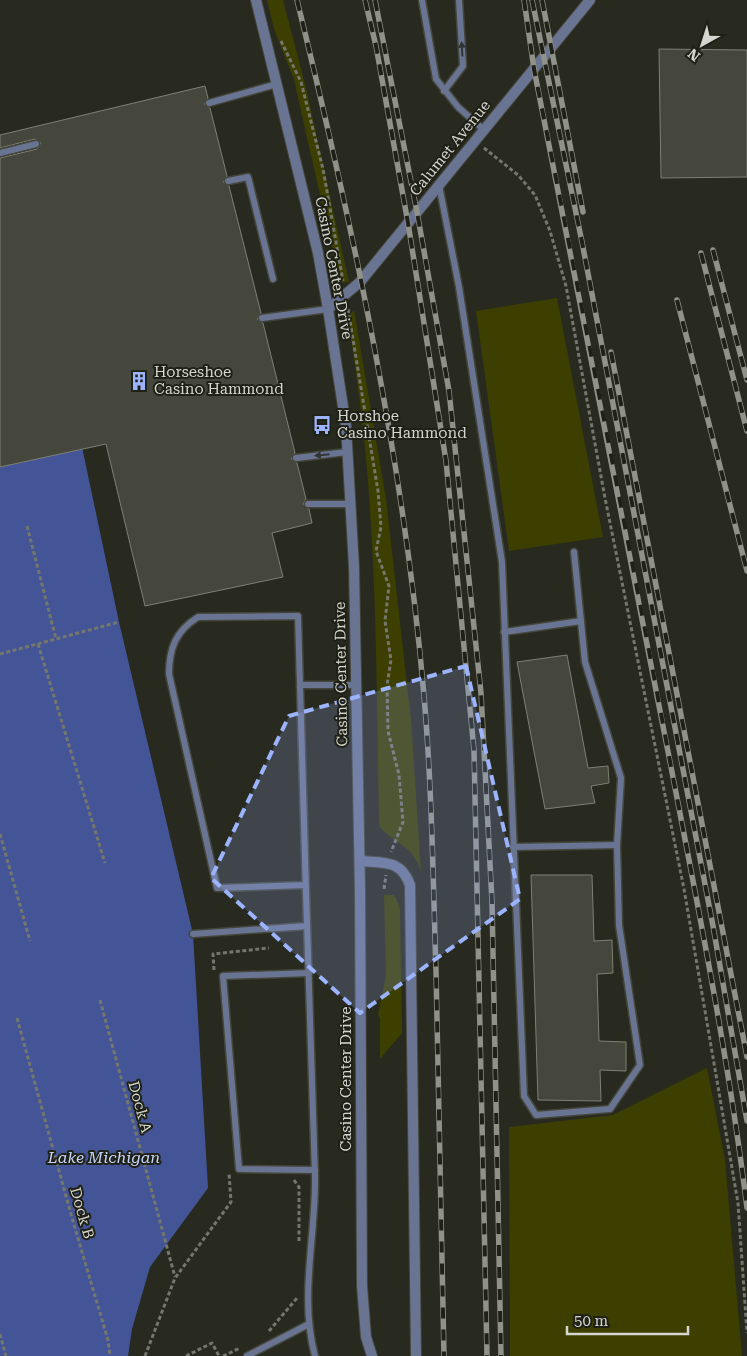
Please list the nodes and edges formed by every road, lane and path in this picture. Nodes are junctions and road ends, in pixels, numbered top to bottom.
1 (256, 0) edge
2 (422, 0) edge
3 (459, 0) edge
4 (590, 0) edge
5 (278, 32) dead end
6 (277, 84) junction
7 (444, 91) junction
8 (209, 103) dead end
9 (484, 130) junction
10 (475, 141) junction
11 (36, 144) dead end
12 (0, 153) edge
13 (228, 181) dead end
14 (439, 185) junction
15 (273, 279) dead end
16 (343, 280) dead end
17 (328, 309) junction
18 (349, 316) dead end
19 (262, 318) dead end
20 (347, 452) junction
21 (296, 458) dead end
22 (308, 504) dead end
23 (350, 504) junction
24 (27, 526) dead end
25 (574, 552) dead end
26 (581, 621) junction
27 (119, 622) dead end
28 (504, 632) junction
29 (56, 639) junction
30 (38, 644) junction
31 (0, 654) edge
32 (300, 685) junction
33 (356, 685) junction
34 (0, 834) edge
35 (394, 842) dead end
36 (617, 845) junction
37 (513, 847) junction
38 (360, 861) junction
39 (105, 863) dead end
40 (306, 885) junction
41 (307, 926) junction
42 (193, 934) dead end
43 (30, 941) dead end
44 (268, 948) dead end
45 (215, 973) dead end
46 (309, 973) junction
47 (100, 1000) dead end
48 (17, 1018) dead end
49 (228, 1169) dead end
50 (314, 1170) junction
51 (229, 1179) junction
52 (238, 1179) dead end
53 (284, 1180) dead end
54 (299, 1247) dead end
55 (176, 1278) junction
56 (298, 1297) dead end
57 (309, 1324) junction
58 (747, 1333) edge
59 (0, 1334) edge
60 (266, 1335) dead end
61 (249, 1343) dead end
62 (6, 1356) edge
63 (110, 1356) edge
64 (145, 1356) edge
65 (186, 1356) edge
66 (219, 1356) edge
67 (223, 1356) edge
68 (247, 1356) edge
69 (315, 1356) edge
70 (372, 1356) edge
71 (416, 1356) edge

1 - 6 street, Casino Center Drive
2 - 7 lane
7 -> 3 lane
4 - 9 street, Calumet Avenue
5 - 16 path
6 - 8 lane
6 - 17 street, Casino Center Drive
7 - 9 lane
9 - 10 street, Calumet Avenue
10 - 14 street, Calumet Avenue
10 - 58 path
11 - 12 lane
13 - 15 lane
14 - 17 street, Calumet Avenue
14 - 28 lane
17 - 19 lane
17 - 20 street, Casino Center Drive
18 - 35 path
20 -> 21 lane
20 - 23 street, Casino Center Drive
22 - 23 lane
23 - 33 street, Casino Center Drive
24 - 29 path
25 - 26 lane
26 - 28 lane
26 - 36 lane
27 - 29 path
28 - 37 lane
29 - 30 path
30 - 31 path
30 - 39 path
32 - 33 lane
32 - 40 lane
32 - 40 lane
33 - 38 street, Casino Center Drive
34 - 43 path
36 - 37 lane
36 - 37 lane
38 - 70 street, Casino Center Drive
38 - 71 street
40 - 41 lane
41 - 42 lane
41 - 46 lane
44 - 45 path
46 - 50 lane
46 - 50 lane
47 - 55 path, Dock A
48 - 63 path, Dock B
49 - 51 path
50 - 57 lane
51 - 52 path
51 - 55 path
53 - 54 path
55 - 64 path
56 - 60 path
57 - 68 lane
57 - 69 lane
59 - 62 path
61 - 67 path
65 - 66 path

